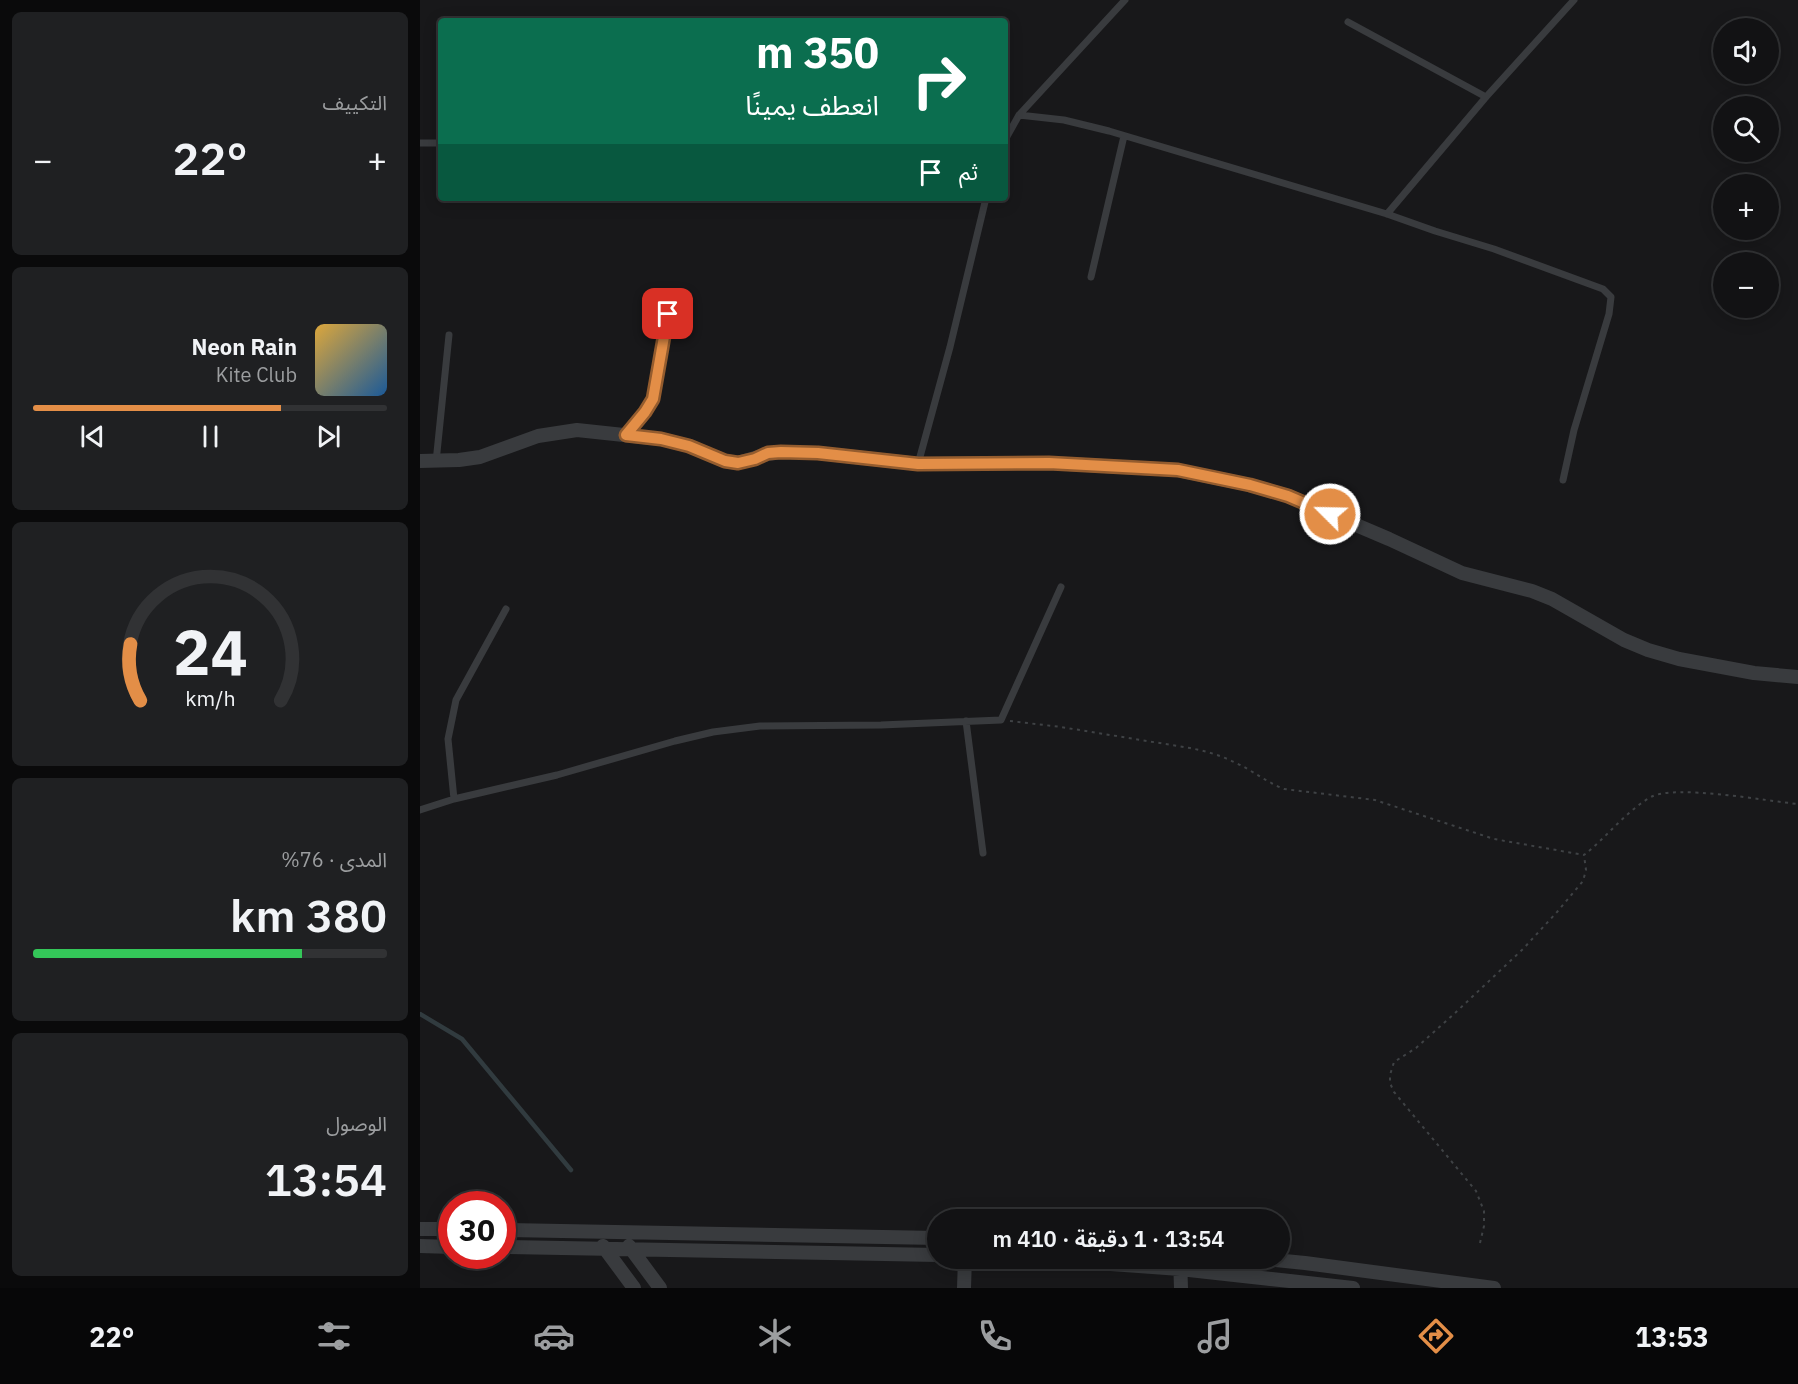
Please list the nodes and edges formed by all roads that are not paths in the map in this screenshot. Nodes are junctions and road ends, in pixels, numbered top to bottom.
1 (1125, 0) edge
2 (1574, 0) edge
3 (1348, 22) dead end
4 (1486, 97) junction
5 (1019, 116) junction
6 (1008, 135) edge
7 (1124, 136) junction
8 (420, 143) edge
9 (438, 143) edge
10 (985, 201) edge
11 (1387, 214) junction
12 (1090, 277) dead end
13 (668, 314) dead end
14 (449, 335) dead end
15 (626, 435) junction
16 (420, 461) edge
17 (436, 462) junction
18 (918, 464) junction
19 (1563, 480) dead end
20 (1061, 587) dead end
21 (506, 609) dead end
22 (1798, 677) edge
23 (966, 721) junction
24 (454, 799) junction
25 (420, 810) edge
26 (983, 854) dead end
27 (420, 1229) edge
28 (438, 1229) edge
29 (516, 1230) edge
30 (592, 1232) junction
31 (619, 1232) junction
32 (927, 1238) edge
33 (420, 1246) edge
34 (438, 1246) edge
35 (516, 1247) edge
36 (605, 1249) junction
37 (632, 1250) junction
38 (927, 1255) edge
39 (1290, 1262) edge
40 (964, 1269) edge
41 (1180, 1269) edge
42 (1216, 1269) edge
43 (1392, 1274) junction
44 (634, 1288) edge
45 (660, 1288) edge
46 (964, 1288) edge
47 (1181, 1288) edge
48 (1353, 1288) edge
49 (1388, 1288) edge
50 (1494, 1288) edge

1 - 5 lane
2 - 4 lane
3 - 4 lane
4 - 11 lane
5 - 6 lane
5 - 7 lane
7 - 11 lane
7 - 12 lane
8 - 9 lane
10 - 18 lane
11 - 19 lane
13 - 15 lane
14 - 17 lane
15 - 17 street
15 - 18 street
16 - 17 street
18 - 22 street
20 - 23 lane
21 - 24 lane
23 - 24 lane
23 - 26 lane
24 - 25 lane
27 - 28 street
29 - 30 street
30 - 31 street
30 - 36 street
31 - 32 street
31 - 37 street
33 - 34 street
35 - 36 street
36 - 37 street
36 - 44 street
37 - 38 street
37 - 45 street
39 - 43 street
40 - 46 street
41 - 47 street
42 - 48 street
43 - 49 street
43 - 50 street

